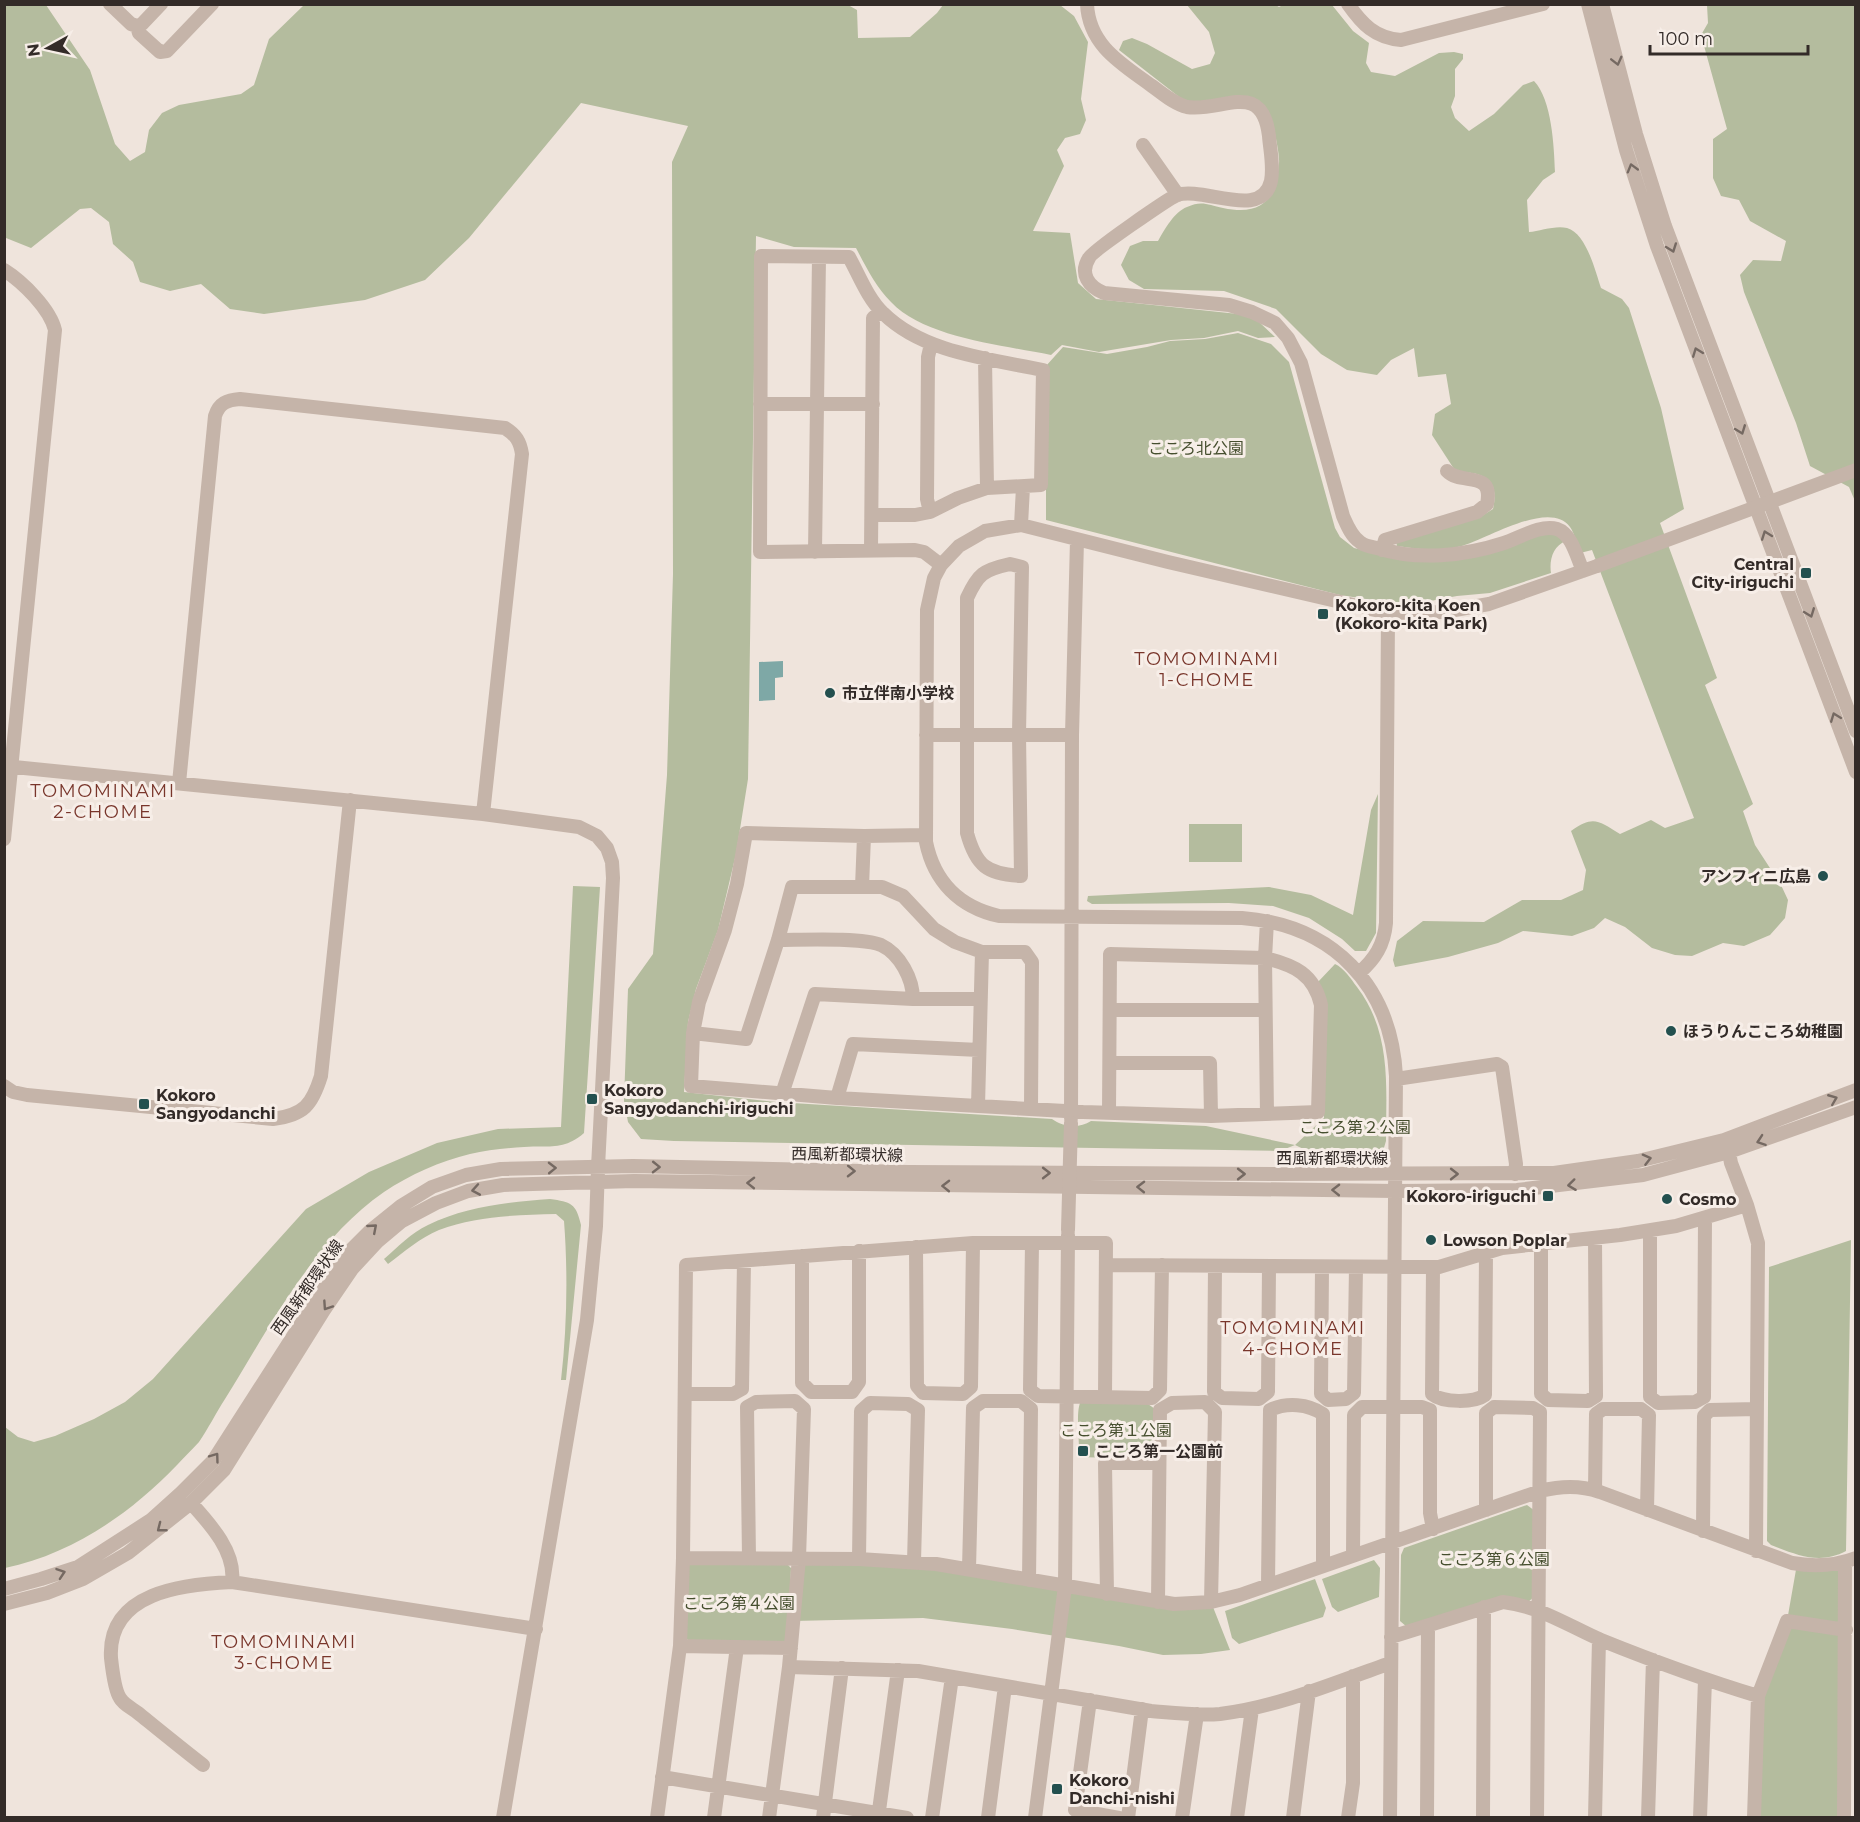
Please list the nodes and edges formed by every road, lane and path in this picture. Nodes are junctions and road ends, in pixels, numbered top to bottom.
1 (110, 4) edge
2 (161, 4) edge
3 (212, 4) edge
4 (1087, 4) edge
5 (1348, 4) edge
6 (1543, 4) edge
7 (1588, 4) edge
8 (1602, 4) edge
9 (136, 26) junction
10 (1143, 145) dead end
11 (1178, 195) junction
12 (819, 257) junction
13 (4, 270) edge
14 (881, 311) junction
15 (931, 344) junction
16 (985, 358) junction
17 (759, 404) junction
18 (816, 404) junction
19 (873, 404) junction
20 (1856, 470) edge
21 (1447, 471) dead end
22 (1023, 487) junction
23 (987, 488) junction
24 (930, 512) junction
25 (872, 515) junction
26 (1020, 525) junction
27 (1077, 540) junction
28 (871, 550) junction
29 (1382, 550) junction
30 (816, 552) junction
31 (941, 565) junction
32 (1583, 571) junction
33 (1388, 613) junction
34 (1856, 731) edge
35 (966, 734) junction
36 (1019, 734) junction
37 (926, 735) junction
38 (1072, 735) junction
39 (8, 766) edge
40 (1856, 772) edge
41 (179, 783) junction
42 (350, 801) junction
43 (483, 814) junction
44 (926, 835) junction
45 (864, 836) junction
46 (4, 839) edge
47 (862, 887) junction
48 (1072, 917) junction
49 (1267, 921) junction
50 (778, 940) junction
51 (982, 952) junction
52 (1264, 958) junction
53 (1359, 973) junction
54 (913, 999) junction
55 (980, 999) junction
56 (1110, 1010) junction
57 (1265, 1010) junction
58 (693, 1033) junction
59 (979, 1050) junction
60 (1110, 1063) junction
61 (1396, 1079) junction
62 (4, 1086) edge
63 (1856, 1090) edge
64 (782, 1094) junction
65 (837, 1098) junction
66 (978, 1106) junction
67 (1856, 1107) edge
68 (1031, 1108) junction
69 (1109, 1113) junction
70 (1267, 1114) junction
71 (1211, 1116) junction
72 (1071, 1117) junction
73 (1729, 1152) junction
74 (597, 1167) junction
75 (1395, 1174) junction
76 (1515, 1174) junction
77 (597, 1182) junction
78 (1395, 1191) junction
79 (1747, 1205) junction
80 (1705, 1218) junction
81 (1650, 1231) junction
82 (1068, 1236) junction
83 (1595, 1238) junction
84 (973, 1243) junction
85 (1032, 1243) junction
86 (1541, 1244) junction
87 (916, 1247) junction
88 (859, 1251) junction
89 (1486, 1252) junction
90 (802, 1256) junction
91 (744, 1261) junction
92 (1106, 1265) junction
93 (1162, 1265) junction
94 (1215, 1266) junction
95 (1269, 1266) junction
96 (1322, 1267) junction
97 (1356, 1267) junction
98 (1394, 1268) junction
99 (1432, 1268) junction
100 (685, 1394) junction
101 (1067, 1396) junction
102 (1104, 1397) junction
103 (1393, 1407) junction
104 (1757, 1409) junction
105 (1159, 1463) junction
106 (1595, 1490) junction
107 (1540, 1491) junction
108 (191, 1503) junction
109 (1486, 1510) junction
110 (1647, 1510) junction
111 (1433, 1529) junction
112 (1703, 1530) junction
113 (1392, 1543) junction
114 (1756, 1551) junction
115 (1353, 1555) junction
116 (683, 1558) junction
117 (749, 1558) junction
118 (799, 1558) junction
119 (859, 1559) junction
120 (1850, 1560) edge
121 (914, 1562) junction
122 (1323, 1566) junction
123 (969, 1569) junction
124 (1029, 1580) junction
125 (232, 1582) junction
126 (1268, 1585) junction
127 (1065, 1586) junction
128 (4, 1589) edge
129 (1107, 1594) junction
130 (1158, 1602) junction
131 (1212, 1602) junction
132 (4, 1604) edge
133 (1484, 1607) junction
134 (1538, 1610) junction
135 (1428, 1626) junction
136 (536, 1629) junction
137 (1846, 1630) junction
138 (1391, 1637) junction
139 (1599, 1639) junction
140 (680, 1646) junction
141 (737, 1647) junction
142 (791, 1648) junction
143 (1653, 1660) junction
144 (1391, 1663) junction
145 (789, 1667) junction
146 (842, 1668) junction
147 (898, 1670) junction
148 (1353, 1676) junction
149 (952, 1677) junction
150 (1705, 1680) junction
151 (1005, 1686) junction
152 (1309, 1692) junction
153 (1052, 1694) junction
154 (1758, 1696) junction
155 (1090, 1700) junction
156 (1142, 1709) junction
157 (1252, 1709) junction
158 (1197, 1714) junction
159 (203, 1765) dead end
160 (662, 1777) junction
161 (718, 1786) junction
162 (771, 1796) junction
163 (824, 1811) edge
164 (878, 1815) edge
165 (503, 1818) edge
166 (657, 1818) edge
167 (714, 1818) edge
168 (769, 1818) edge
169 (907, 1818) edge
170 (932, 1818) edge
171 (988, 1818) edge
172 (1035, 1818) edge
173 (1119, 1818) edge
174 (1128, 1818) edge
175 (1182, 1818) edge
176 (1237, 1818) edge
177 (1293, 1818) edge
178 (1348, 1818) edge
179 (1390, 1818) edge
180 (1427, 1818) edge
181 (1483, 1818) edge
182 (1537, 1818) edge
183 (1595, 1818) edge
184 (1648, 1818) edge
185 (1700, 1818) edge
186 (1754, 1818) edge
187 (1844, 1818) edge

1 - 9 street
2 - 9 street
3 - 9 street
4 - 11 street
5 - 6 street
40 -> 7 street
8 -> 34 street
10 - 11 street
11 - 29 street
12 - 14 street
12 - 17 street
12 - 18 street
13 - 39 street
14 - 15 street
14 - 19 street
15 - 16 street
15 - 24 street
16 - 22 street
16 - 23 street
17 - 18 street
17 - 30 street
18 - 19 street
18 - 30 street
19 - 25 street
20 - 32 street, bridge
21 - 29 street
22 - 23 street
22 - 26 street
23 - 24 street
24 - 25 street
25 - 28 street
26 - 27 street
26 - 31 street
27 - 33 street
27 - 38 street
28 - 30 street
28 - 31 street
29 - 32 street
31 - 37 street
32 - 33 street
33 - 53 street
35 - 36 street
35 - 36 street
35 - 36 street
35 - 37 street
36 - 38 street
37 - 44 street
38 - 48 street
39 - 41 street
39 - 46 street
41 - 42 street
41 - 43 street
42 - 43 street
42 - 62 street
43 - 74 street
44 - 45 street
44 - 48 street
45 - 47 street
45 - 58 street
47 - 50 street
47 - 51 street
48 - 49 street
48 - 72 street
49 - 52 street
49 - 53 street
50 - 54 street
50 - 58 street
51 - 55 street
51 - 68 street
52 - 56 street
52 - 57 street
52 - 70 street
53 - 61 street
54 - 55 street
54 - 64 street
55 - 59 street
56 - 57 street
56 - 60 street
57 - 70 street
58 - 64 street
59 - 65 street
59 - 66 street
60 - 69 street
60 - 71 street
61 - 75 street
61 - 76 street
76 -> 63 street, 西風新都環状線
64 - 65 street
65 - 66 street
66 - 68 street
67 -> 73 street, 西風新都環状線
68 - 72 street
69 - 71 street
69 - 72 street
70 - 71 street
72 - 82 street, bridge
73 -> 78 street, 西風新都環状線
73 - 79 street
74 -> 75 street, 西風新都環状線
74 - 77 street
128 -> 74 street, 西風新都環状線
75 -> 76 street, 西風新都環状線
75 - 78 street
78 -> 77 street, 西風新都環状線
77 -> 108 street, 西風新都環状線
77 - 136 street
78 - 98 street
79 - 80 street
79 - 104 street
80 - 81 street
80 - 81 street
81 - 83 street
82 - 85 street
82 - 92 street
82 - 101 street
83 - 86 street
83 - 86 street
84 - 85 street
84 - 87 street
84 - 87 street
85 - 101 street
86 - 89 street
87 - 88 street
88 - 90 street
88 - 90 street
89 - 99 street
89 - 99 street
90 - 91 street
91 - 100 street
91 - 100 street
92 - 93 street
92 - 102 street
93 - 94 street
93 - 102 street
94 - 95 street
94 - 95 street
95 - 96 street
96 - 97 street
96 - 97 street
97 - 98 street
98 - 99 street
98 - 103 street
100 - 116 street
101 - 102 street
101 - 127 street
103 - 111 street
103 - 113 street
103 - 115 street
104 - 112 street
104 - 114 street
105 - 129 street
105 - 130 street
105 - 131 street
106 - 107 street
106 - 110 street
106 - 110 street
107 - 109 street
107 - 109 street
107 - 134 street
108 - 125 street
108 -> 132 street, 西風新都環状線
109 - 111 street
110 - 112 street
111 - 113 street
112 - 114 street
113 - 115 street
113 - 138 street
114 - 120 street
115 - 122 street
116 - 117 street
116 - 140 street
117 - 118 street
117 - 118 street
118 - 119 street
118 - 142 street
119 - 121 street
119 - 121 street
120 - 137 street
121 - 123 street
122 - 126 street
122 - 126 street
123 - 124 street
123 - 124 street
124 - 127 street
125 - 136 street
125 - 159 street
126 - 131 street
127 - 129 street
127 - 153 street
129 - 130 street
130 - 131 street
133 - 134 street
133 - 135 street
133 - 181 street
134 - 139 street
134 - 182 street
135 - 138 street
135 - 180 street
136 - 165 street
137 - 154 street
137 - 187 street
138 - 144 street
139 - 143 street
139 - 183 street
140 - 141 street
140 - 160 street
141 - 142 street
141 - 161 street
142 - 145 street
143 - 150 street
143 - 184 street
144 - 148 street
144 - 179 street
145 - 146 street
145 - 162 street
146 - 147 street
146 - 163 street
147 - 149 street
147 - 164 street
148 - 152 street
148 - 178 street
149 - 151 street
149 - 170 street
150 - 154 street
150 - 185 street
151 - 153 street
151 - 171 street
152 - 157 street
152 - 177 street
153 - 155 street
153 - 172 street
154 - 186 street
155 - 156 street
155 - 173 street
156 - 158 street
156 - 174 street
157 - 158 street
157 - 176 street
158 - 175 street
160 - 161 street
160 - 166 street
161 - 162 street
161 - 167 street
162 - 163 street
162 - 168 street
163 - 164 street
164 - 169 street

